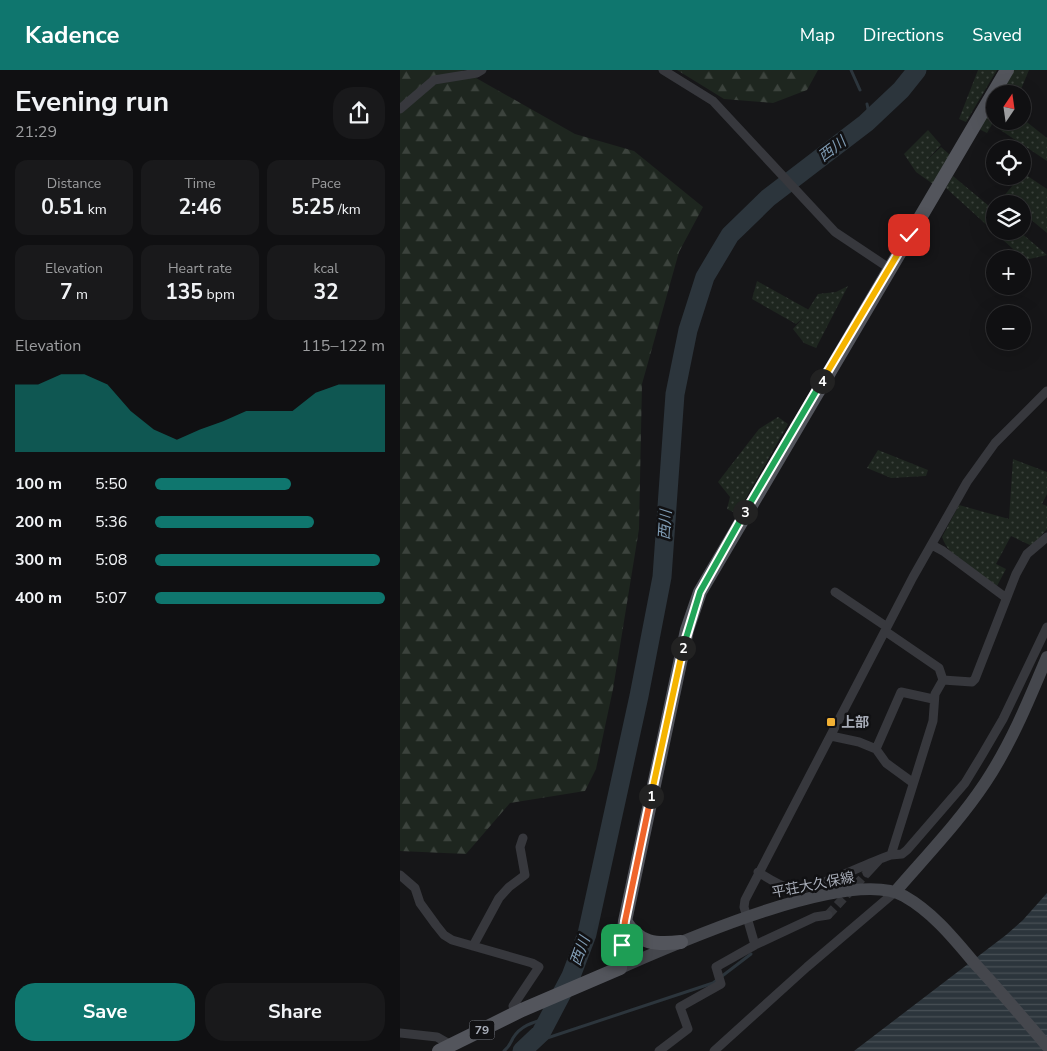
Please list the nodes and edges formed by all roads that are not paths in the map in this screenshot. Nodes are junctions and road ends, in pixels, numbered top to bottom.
1 (482, 70) edge
2 (663, 70) edge
3 (1007, 70) edge
4 (400, 109) edge
5 (889, 268) junction
6 (1047, 391) edge
7 (1047, 537) edge
8 (932, 545) junction
9 (835, 592) dead end
10 (1005, 597) junction
11 (1047, 627) edge
12 (886, 629) junction
13 (1047, 657) edge
14 (943, 680) junction
15 (933, 699) junction
16 (831, 736) junction
17 (876, 749) junction
18 (912, 782) junction
19 (523, 838) dead end
20 (891, 855) junction
21 (881, 858) junction
22 (758, 872) junction
23 (868, 874) tunnel mouth
24 (400, 875) edge
25 (899, 894) junction
26 (828, 915) tunnel mouth
27 (748, 916) junction
28 (625, 921) junction
29 (681, 942) junction
30 (755, 945) junction
31 (473, 946) junction
32 (620, 968) junction
33 (520, 1011) junction
34 (400, 1033) edge
35 (1047, 1046) edge
36 (445, 1048) edge
37 (659, 1051) edge
38 (714, 1051) edge

1 - 4 street
2 - 5 street
3 - 5 main road
5 - 28 main road
6 - 8 street
7 - 10 street
8 - 10 street
8 - 12 street
9 - 12 street
10 - 14 street
11 - 20 street
12 - 14 street
12 - 16 street
13 - 25 main road
14 - 15 street
15 - 17 street
15 - 18 street
16 - 17 street
16 - 22 street
17 - 18 street
18 - 20 street
19 - 31 street
20 - 21 street
21 - 22 street
21 - 23 street
22 - 27 street
24 - 31 street
25 - 27 main road, 平荘大久保線
25 - 35 main road
25 - 38 street
26 - 30 street
27 - 29 main road, 平荘大久保線
27 - 30 street
28 - 29 main road
28 - 32 main road
29 - 32 main road, 平荘大久保線
30 - 37 street
31 - 33 street
32 - 33 main road, 79
33 - 36 main road, 79
34 - 36 street

